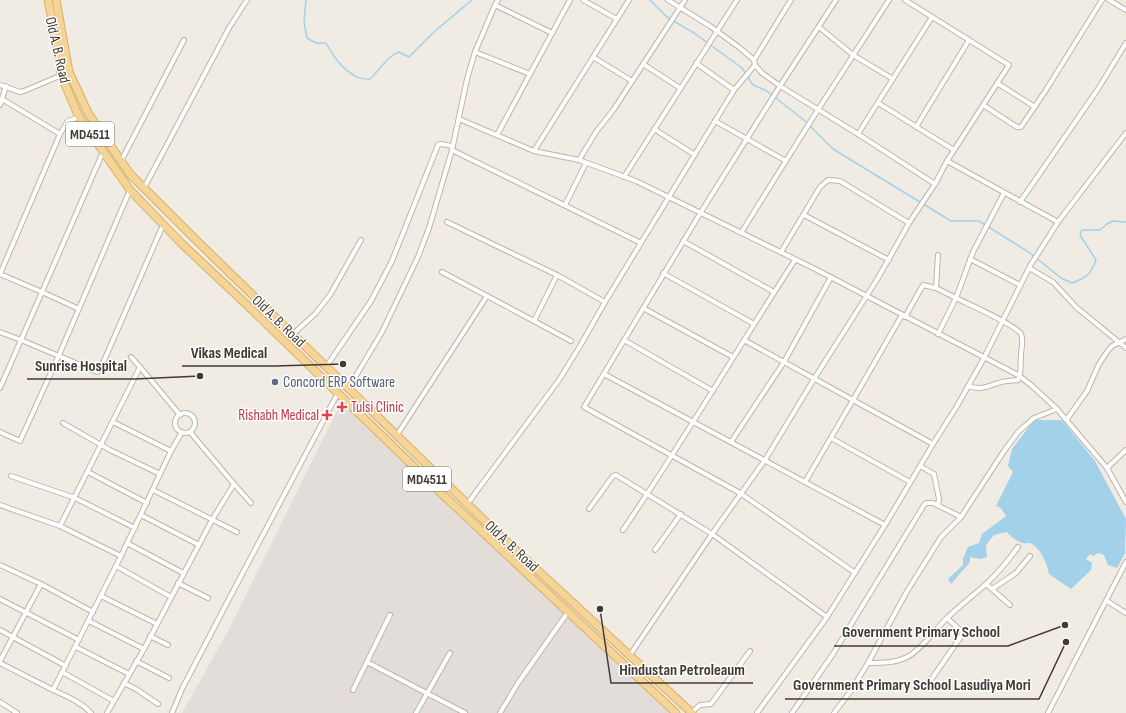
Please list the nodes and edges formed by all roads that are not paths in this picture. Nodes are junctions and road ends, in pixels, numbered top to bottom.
1 (48, 0) edge
2 (56, 0) edge
3 (248, 0) edge
4 (498, 0) edge
5 (570, 0) edge
6 (583, 0) edge
7 (629, 0) edge
8 (668, 0) edge
9 (685, 0) edge
10 (737, 0) edge
11 (792, 0) edge
12 (836, 0) edge
13 (889, 0) edge
14 (905, 0) edge
15 (1102, 0) edge
16 (1109, 0) edge
17 (495, 5) junction
18 (680, 8) junction
19 (1126, 10) edge
20 (932, 17) junction
21 (617, 19) junction
22 (819, 28) junction
23 (717, 31) junction
24 (552, 33) junction
25 (184, 40) dead end
26 (969, 40) junction
27 (1126, 43) edge
28 (475, 52) junction
29 (853, 55) junction
30 (593, 57) junction
31 (754, 60) junction
32 (643, 64) junction
33 (696, 64) junction
34 (755, 65) junction
35 (69, 72) junction
36 (530, 74) junction
37 (61, 75) junction
38 (893, 79) junction
39 (632, 81) junction
40 (997, 83) junction
41 (0, 85) edge
42 (6, 86) junction
43 (780, 86) junction
44 (680, 88) junction
45 (734, 90) junction
46 (2, 99) junction
47 (878, 104) junction
48 (0, 105) edge
49 (983, 105) junction
50 (1035, 107) junction
51 (818, 110) junction
52 (79, 118) junction
53 (459, 119) junction
54 (715, 121) junction
55 (916, 127) junction
56 (654, 129) junction
57 (1126, 133) edge
58 (60, 134) junction
59 (858, 134) junction
60 (497, 135) junction
61 (747, 138) junction
62 (452, 148) junction
63 (954, 150) junction
64 (534, 151) junction
65 (103, 152) junction
66 (695, 155) junction
67 (579, 160) junction
68 (122, 161) junction
69 (786, 161) junction
70 (947, 161) junction
71 (586, 162) junction
72 (624, 177) junction
73 (935, 184) junction
74 (144, 188) junction
75 (130, 190) junction
76 (1004, 193) junction
77 (668, 197) junction
78 (1020, 202) junction
79 (565, 205) junction
80 (700, 212) junction
81 (804, 215) junction
82 (447, 222) dead end
83 (1058, 222) junction
84 (909, 223) junction
85 (163, 225) junction
86 (741, 233) junction
87 (361, 240) dead end
88 (197, 241) junction
89 (683, 241) junction
90 (640, 243) junction
91 (188, 249) junction
92 (780, 252) junction
93 (938, 256) dead end
94 (970, 259) junction
95 (795, 260) junction
96 (889, 260) junction
97 (1030, 267) junction
98 (442, 272) dead end
99 (663, 273) junction
100 (0, 274) edge
101 (557, 276) junction
102 (831, 277) junction
103 (1020, 285) junction
104 (936, 288) junction
105 (42, 292) junction
106 (774, 292) junction
107 (487, 296) junction
108 (866, 297) junction
109 (956, 298) junction
110 (605, 302) junction
111 (643, 308) junction
112 (79, 309) junction
113 (904, 316) junction
114 (534, 321) junction
115 (1002, 321) junction
116 (754, 324) junction
117 (0, 332) edge
118 (293, 334) junction
119 (938, 334) junction
120 (1126, 339) edge
121 (21, 340) junction
122 (624, 340) junction
123 (744, 340) junction
124 (571, 341) dead end
125 (1118, 342) junction
126 (1126, 348) edge
127 (59, 355) junction
128 (131, 357) dead end
129 (734, 357) junction
130 (984, 358) junction
131 (784, 362) junction
132 (140, 367) junction
133 (326, 367) junction
134 (604, 374) junction
135 (1019, 377) junction
136 (814, 379) junction
137 (968, 386) junction
138 (0, 388) edge
139 (348, 389) junction
140 (713, 391) junction
141 (338, 393) junction
142 (853, 400) junction
143 (1057, 409) junction
144 (180, 415) junction
145 (1067, 419) junction
146 (113, 422) junction
147 (693, 422) junction
148 (63, 423) dead end
149 (0, 432) edge
150 (182, 432) junction
151 (190, 432) junction
152 (397, 435) junction
153 (831, 438) junction
154 (731, 442) junction
155 (933, 444) junction
156 (101, 446) junction
157 (1126, 450) edge
158 (171, 451) junction
159 (671, 455) junction
160 (765, 460) junction
161 (920, 466) junction
162 (1107, 468) junction
163 (88, 472) junction
164 (160, 474) junction
165 (11, 476) dead end
166 (805, 482) junction
167 (910, 482) junction
168 (234, 484) junction
169 (153, 490) junction
170 (740, 493) junction
171 (648, 494) junction
172 (75, 498) junction
173 (1126, 502) edge
174 (147, 503) junction
175 (251, 503) dead end
176 (468, 503) junction
177 (0, 505) edge
178 (938, 505) junction
179 (589, 509) dead end
180 (141, 514) junction
181 (681, 514) junction
182 (961, 517) junction
183 (212, 520) junction
184 (885, 525) junction
185 (60, 526) junction
186 (135, 528) junction
187 (623, 530) dead end
188 (238, 532) dead end
189 (712, 534) junction
190 (127, 543) junction
191 (199, 545) junction
192 (1018, 547) dead end
193 (656, 550) dead end
194 (121, 556) junction
195 (1030, 556) dead end
196 (1126, 562) edge
197 (0, 565) edge
198 (116, 566) junction
199 (854, 572) junction
200 (183, 573) junction
201 (178, 583) junction
202 (41, 584) junction
203 (986, 584) junction
204 (992, 589) junction
205 (101, 596) junction
206 (171, 597) junction
207 (208, 598) dead end
208 (0, 599) edge
209 (1106, 601) junction
210 (1010, 605) dead end
211 (26, 612) junction
212 (93, 612) junction
213 (568, 612) junction
214 (1126, 613) edge
215 (390, 615) dead end
216 (827, 617) junction
217 (947, 618) junction
218 (89, 621) junction
219 (157, 624) junction
220 (0, 630) edge
221 (150, 636) junction
222 (13, 638) junction
223 (79, 640) junction
224 (168, 645) dead end
225 (76, 647) junction
226 (144, 648) junction
227 (750, 651) dead end
228 (450, 653) dead end
229 (630, 655) junction
230 (0, 662) edge
231 (136, 662) junction
232 (367, 662) junction
233 (868, 663) junction
234 (66, 666) junction
235 (62, 672) junction
236 (129, 674) junction
237 (169, 678) dead end
238 (124, 683) junction
239 (926, 686) dead end
240 (53, 690) junction
241 (353, 690) dead end
242 (426, 693) junction
243 (114, 701) junction
244 (0, 702) edge
245 (158, 704) dead end
246 (108, 712) edge
247 (17, 713) edge
248 (90, 713) edge
249 (172, 713) edge
250 (416, 713) edge
251 (465, 713) edge
252 (500, 713) edge
253 (676, 713) edge
254 (691, 713) edge
255 (757, 713) edge
256 (792, 713) edge
257 (834, 713) edge
258 (1048, 713) edge

1 - 37 main road, Old A. B. Road / MD4511
2 - 35 main road, Old A. B. Road / MD4511
3 - 74 street
4 - 17 street
5 - 24 street
6 - 21 street
7 - 21 street
8 - 18 street
9 - 18 street
10 - 23 street
11 - 31 street
12 - 22 street
13 - 29 street
14 - 20 street
15 - 50 street
16 - 19 street
17 - 24 street
17 - 28 street
18 - 23 street
18 - 32 street
20 - 26 street
20 - 38 street
21 - 30 street
22 - 29 street
22 - 43 street
23 - 31 street
23 - 33 street
24 - 36 street
25 - 68 street
26 - 40 street
26 - 55 street
27 - 78 street
28 - 36 street
28 - 53 street
29 - 38 street
29 - 51 street
30 - 39 street
30 - 64 street
31 - 34 street
32 - 39 street
32 - 44 street
33 - 44 street
33 - 45 street
34 - 43 street
34 - 45 street
35 - 37 street
35 - 68 main road, Old A. B. Road / MD4511
36 - 60 street
37 - 42 street
37 - 52 main road, Old A. B. Road / MD4511
38 - 47 street
39 - 67 street
40 - 49 street
40 - 50 street
41 - 42 street
42 - 46 street
43 - 51 street
43 - 61 street
44 - 56 street
45 - 54 street
46 - 48 street
46 - 58 street
47 - 55 street
47 - 59 street
49 - 50 street
49 - 63 street
51 - 59 street
51 - 69 street
52 - 58 street
52 - 65 main road, Old A. B. Road / MD4511
53 - 60 street
53 - 62 street
54 - 61 street
54 - 66 street
55 - 63 street
56 - 66 street
56 - 72 street
57 - 83 street
58 - 100 street
59 - 73 street
60 - 64 street
61 - 69 street
61 - 80 street
62 - 79 street
62 - 133 street
62 - 139 street
63 - 70 street
64 - 67 street
65 - 75 main road, Old A. B. Road / MD4511
65 - 105 street
66 - 77 street
67 - 71 street
68 - 74 main road, Old A. B. Road / MD4511
69 - 86 street
70 - 73 street
70 - 76 street
71 - 72 street
71 - 79 street
72 - 77 street
73 - 84 street
74 - 88 main road, Old A. B. Road / MD4511
75 - 85 main road, Old A. B. Road / MD4511
75 - 112 street
76 - 78 street
76 - 94 street
77 - 80 street
77 - 90 street
78 - 83 street
79 - 90 street
80 - 86 street
80 - 89 street
81 - 84 street
81 - 92 street
81 - 96 street
82 - 101 street
83 - 97 street
84 - 96 street
85 - 91 main road, Old A. B. Road / MD4511
85 - 127 street
86 - 92 street
87 - 118 street
88 - 91 main road
88 - 118 main road, Old A. B. Road / MD4511
89 - 99 street
89 - 106 street
90 - 110 street
91 - 141 main road, Old A. B. Road / MD4511
92 - 95 street
93 - 104 street
94 - 103 street
94 - 109 street
95 - 102 street
95 - 106 street
96 - 108 street
97 - 103 street
97 - 125 street
98 - 107 street
99 - 111 street
99 - 116 street
100 - 105 street
101 - 110 street
101 - 114 street
102 - 108 street
102 - 131 street
103 - 115 street
104 - 109 street
104 - 113 street
105 - 112 street
105 - 121 street
106 - 116 street
107 - 114 street
107 - 152 street
108 - 113 street
108 - 136 street
109 - 115 street
109 - 119 street
110 - 176 street
111 - 122 street
111 - 129 street
112 - 127 street
113 - 119 street
113 - 142 street
114 - 124 street
115 - 130 street
115 - 135 street
116 - 123 street
117 - 121 street
118 - 133 main road, Old A. B. Road / MD4511
119 - 130 street
120 - 125 street
121 - 127 street
121 - 138 street
122 - 134 street
122 - 140 street
123 - 129 street
123 - 131 street
125 - 126 street
125 - 145 street
127 - 149 street
128 - 132 street
129 - 140 street
130 - 135 street
130 - 137 street
131 - 136 street
131 - 154 street
132 - 144 street
132 - 146 street
133 - 139 main road, Old A. B. Road / MD4511
134 - 147 street
134 - 159 street
135 - 137 street
135 - 143 street
136 - 142 street
136 - 160 street
137 - 155 street
139 - 152 main road, Old A. B. Road / MD4511
140 - 147 street
141 - 213 main road, Old A. B. Road / MD4511
141 - 249 street
142 - 153 street
142 - 155 street
143 - 145 street
143 - 182 street
144 - 150 street
144 - 151 street
145 - 162 street
146 - 156 street
146 - 158 street
147 - 154 street
147 - 159 street
148 - 156 street
150 - 151 street
150 - 158 street
151 - 168 street
152 - 176 main road, Old A. B. Road / MD4511
153 - 166 street
153 - 167 street
154 - 160 street
155 - 161 street
156 - 163 street
156 - 164 street
157 - 162 street
158 - 164 street
159 - 170 street
159 - 171 street
160 - 166 street
160 - 170 street
161 - 167 street
161 - 178 street
162 - 173 street
163 - 172 street
163 - 174 street
164 - 169 street
165 - 172 street
166 - 184 street
167 - 184 street
168 - 175 street
168 - 183 street
169 - 174 street
169 - 183 street
170 - 189 street
170 - 199 street
171 - 179 street
171 - 181 street
171 - 187 street
172 - 185 street
172 - 186 street
174 - 180 street
176 - 229 main road, Old A. B. Road / MD4511
177 - 185 street
178 - 182 street
178 - 256 street
180 - 186 street
180 - 191 street
181 - 189 street
181 - 193 street
182 - 233 street
183 - 188 street
183 - 191 street
184 - 199 street
185 - 194 street
186 - 190 street
189 - 216 street
189 - 229 street
190 - 194 street
190 - 200 street
191 - 200 street
192 - 203 street
194 - 198 street
195 - 204 street
196 - 209 street
197 - 202 street
198 - 205 street
198 - 206 street
199 - 216 street
200 - 201 street
201 - 206 street
201 - 207 street
202 - 211 street
202 - 212 street
203 - 204 street
203 - 217 street
204 - 210 street
205 - 212 street
205 - 219 street
206 - 219 street
208 - 211 street
209 - 214 street
209 - 258 street
211 - 222 street
211 - 223 street
212 - 218 street
213 - 252 street
213 - 253 main road, Old A. B. Road / MD4511
215 - 232 street
216 - 255 street
217 - 233 street
217 - 239 street
218 - 223 street
218 - 226 street
219 - 221 street
220 - 222 street
221 - 224 street
221 - 226 street
222 - 230 street
222 - 234 street
223 - 225 street
225 - 234 street
225 - 236 street
226 - 231 street
227 - 254 street
228 - 242 street
229 - 254 main road, Old A. B. Road / MD4511
230 - 240 street
231 - 236 street
231 - 237 street
232 - 241 street
232 - 242 street
233 - 257 street
234 - 235 street
235 - 240 street
235 - 243 street
236 - 238 street
238 - 243 street
238 - 245 street
240 - 248 street
242 - 250 street
242 - 251 street
243 - 246 street
244 - 247 street

